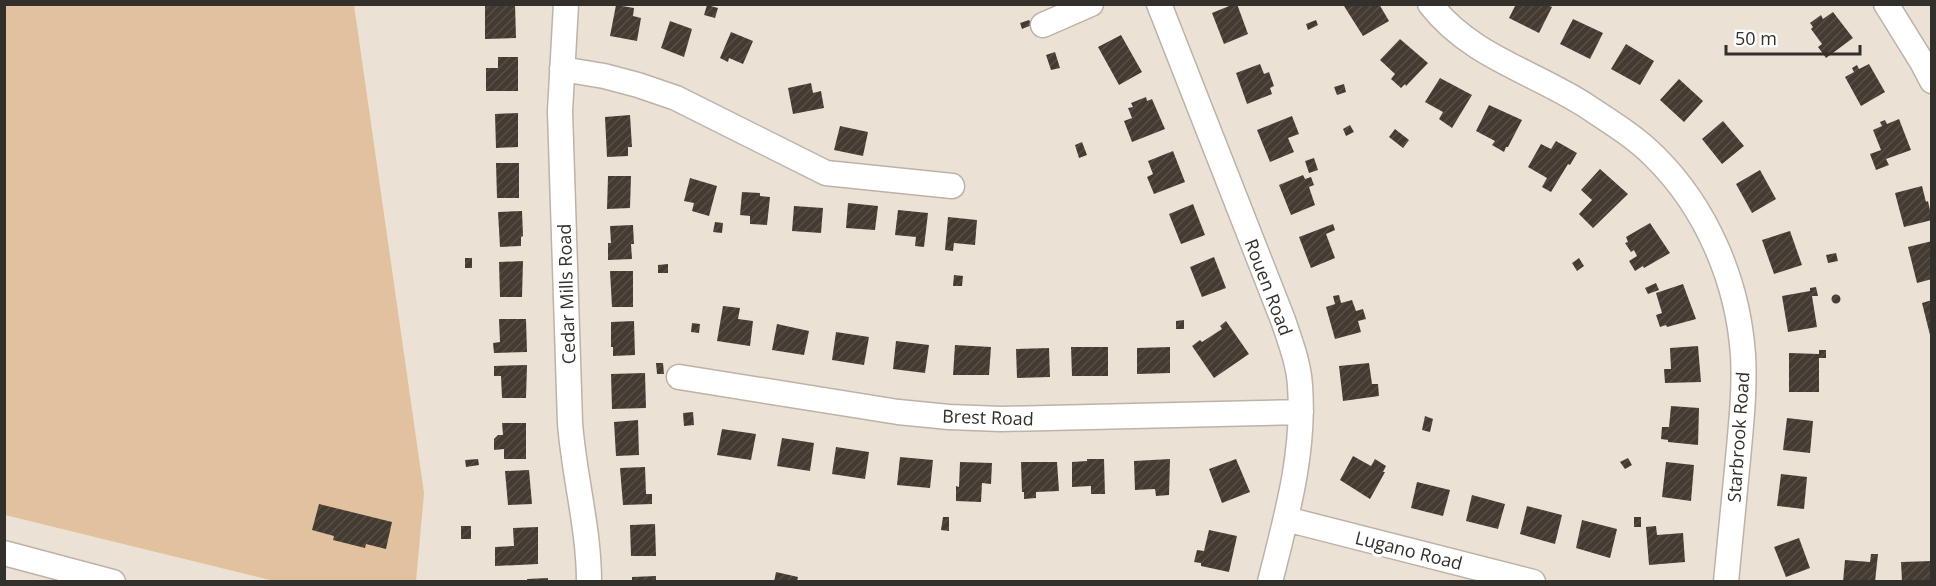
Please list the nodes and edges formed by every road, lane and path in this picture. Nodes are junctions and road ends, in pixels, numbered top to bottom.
1 (566, 4) edge
2 (1091, 4) edge
3 (1159, 4) edge
4 (1430, 4) edge
5 (1886, 4) edge
6 (1043, 25) dead end
7 (562, 69) junction
8 (1932, 81) edge
9 (952, 186) dead end
10 (679, 377) dead end
11 (1301, 412) junction
12 (1286, 519) junction
13 (4, 553) edge
14 (112, 582) edge
15 (589, 582) edge
16 (1270, 582) edge
17 (1533, 582) edge
18 (1726, 582) edge

1 - 7 street, Cedar Mills Road
2 - 6 street
3 - 11 street, Rouen Road
4 - 18 street, Starbrook Road
5 - 8 street
7 - 9 street
7 - 15 street, Cedar Mills Road
10 - 11 street, Brest Road
11 - 12 street, Rouen Road
12 - 16 street, Rouen Road
12 - 17 street, Lugano Road
13 - 14 street

